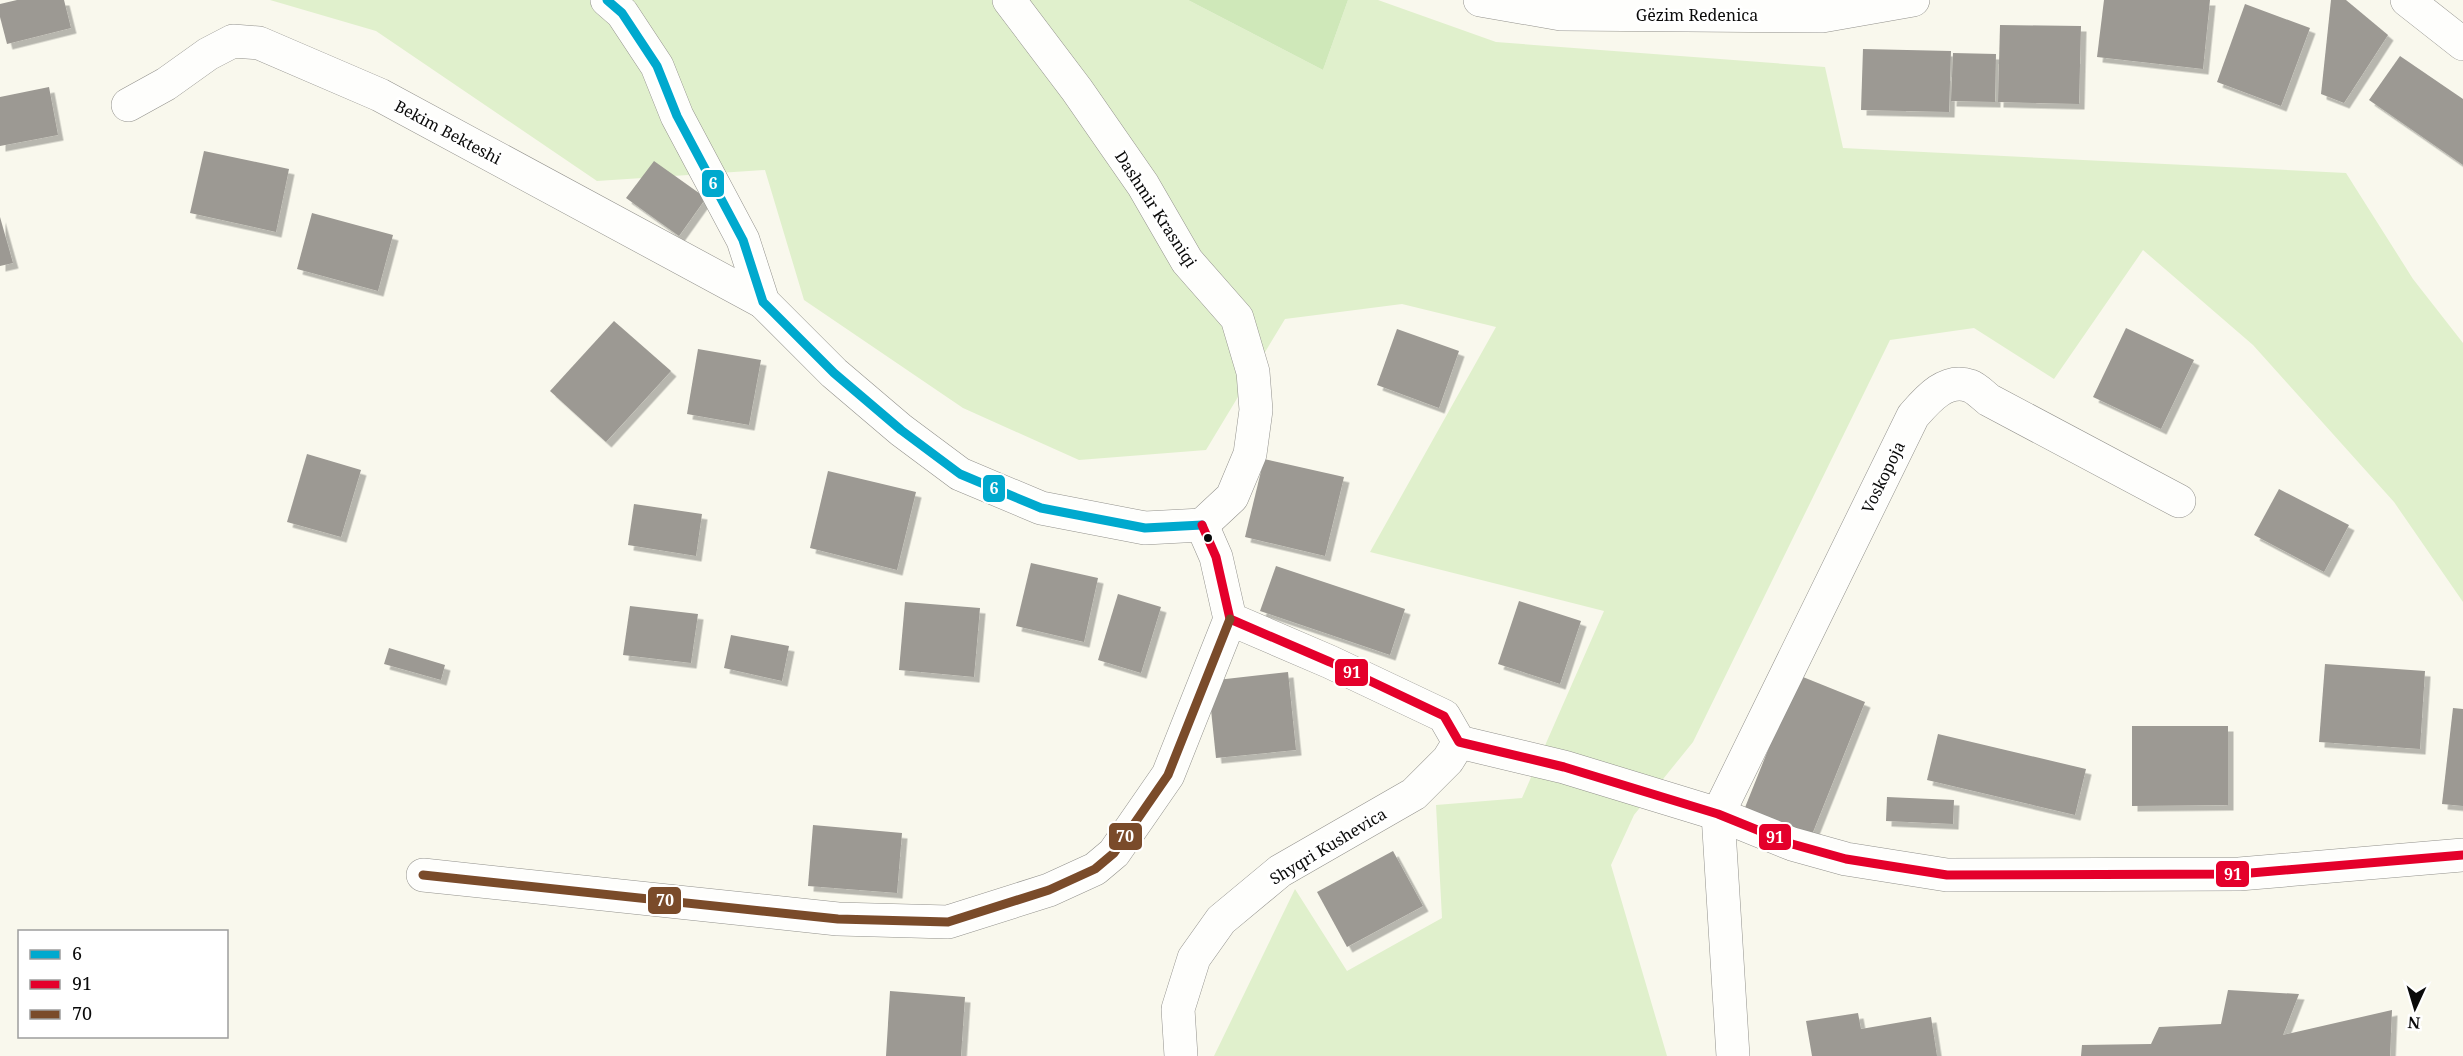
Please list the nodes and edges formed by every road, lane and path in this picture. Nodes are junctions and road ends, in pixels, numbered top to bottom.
1 (608, 0) edge
2 (1010, 0) edge
3 (1480, 0) edge
4 (1913, 0) edge
5 (2407, 0) edge
6 (2463, 44) edge
7 (128, 105) dead end
8 (763, 302) junction
9 (2179, 501) dead end
10 (1202, 525) junction
11 (1230, 619) junction
12 (1459, 742) junction
13 (1718, 814) junction
14 (2463, 855) edge
15 (423, 875) dead end
16 (1181, 1056) edge
17 (1733, 1056) edge

1 - 8 street
2 - 10 street, Dashmir Krasniqi
3 - 4 street, Gëzim Redenica
5 - 6 street
7 - 8 street, Bekim Bekteshi
8 - 10 street
9 - 13 street, Voskopoja
10 - 11 street
11 - 12 street
11 - 15 street
12 - 13 street
12 - 16 street, Shyqri Kushevica
13 - 14 street
13 - 17 street

